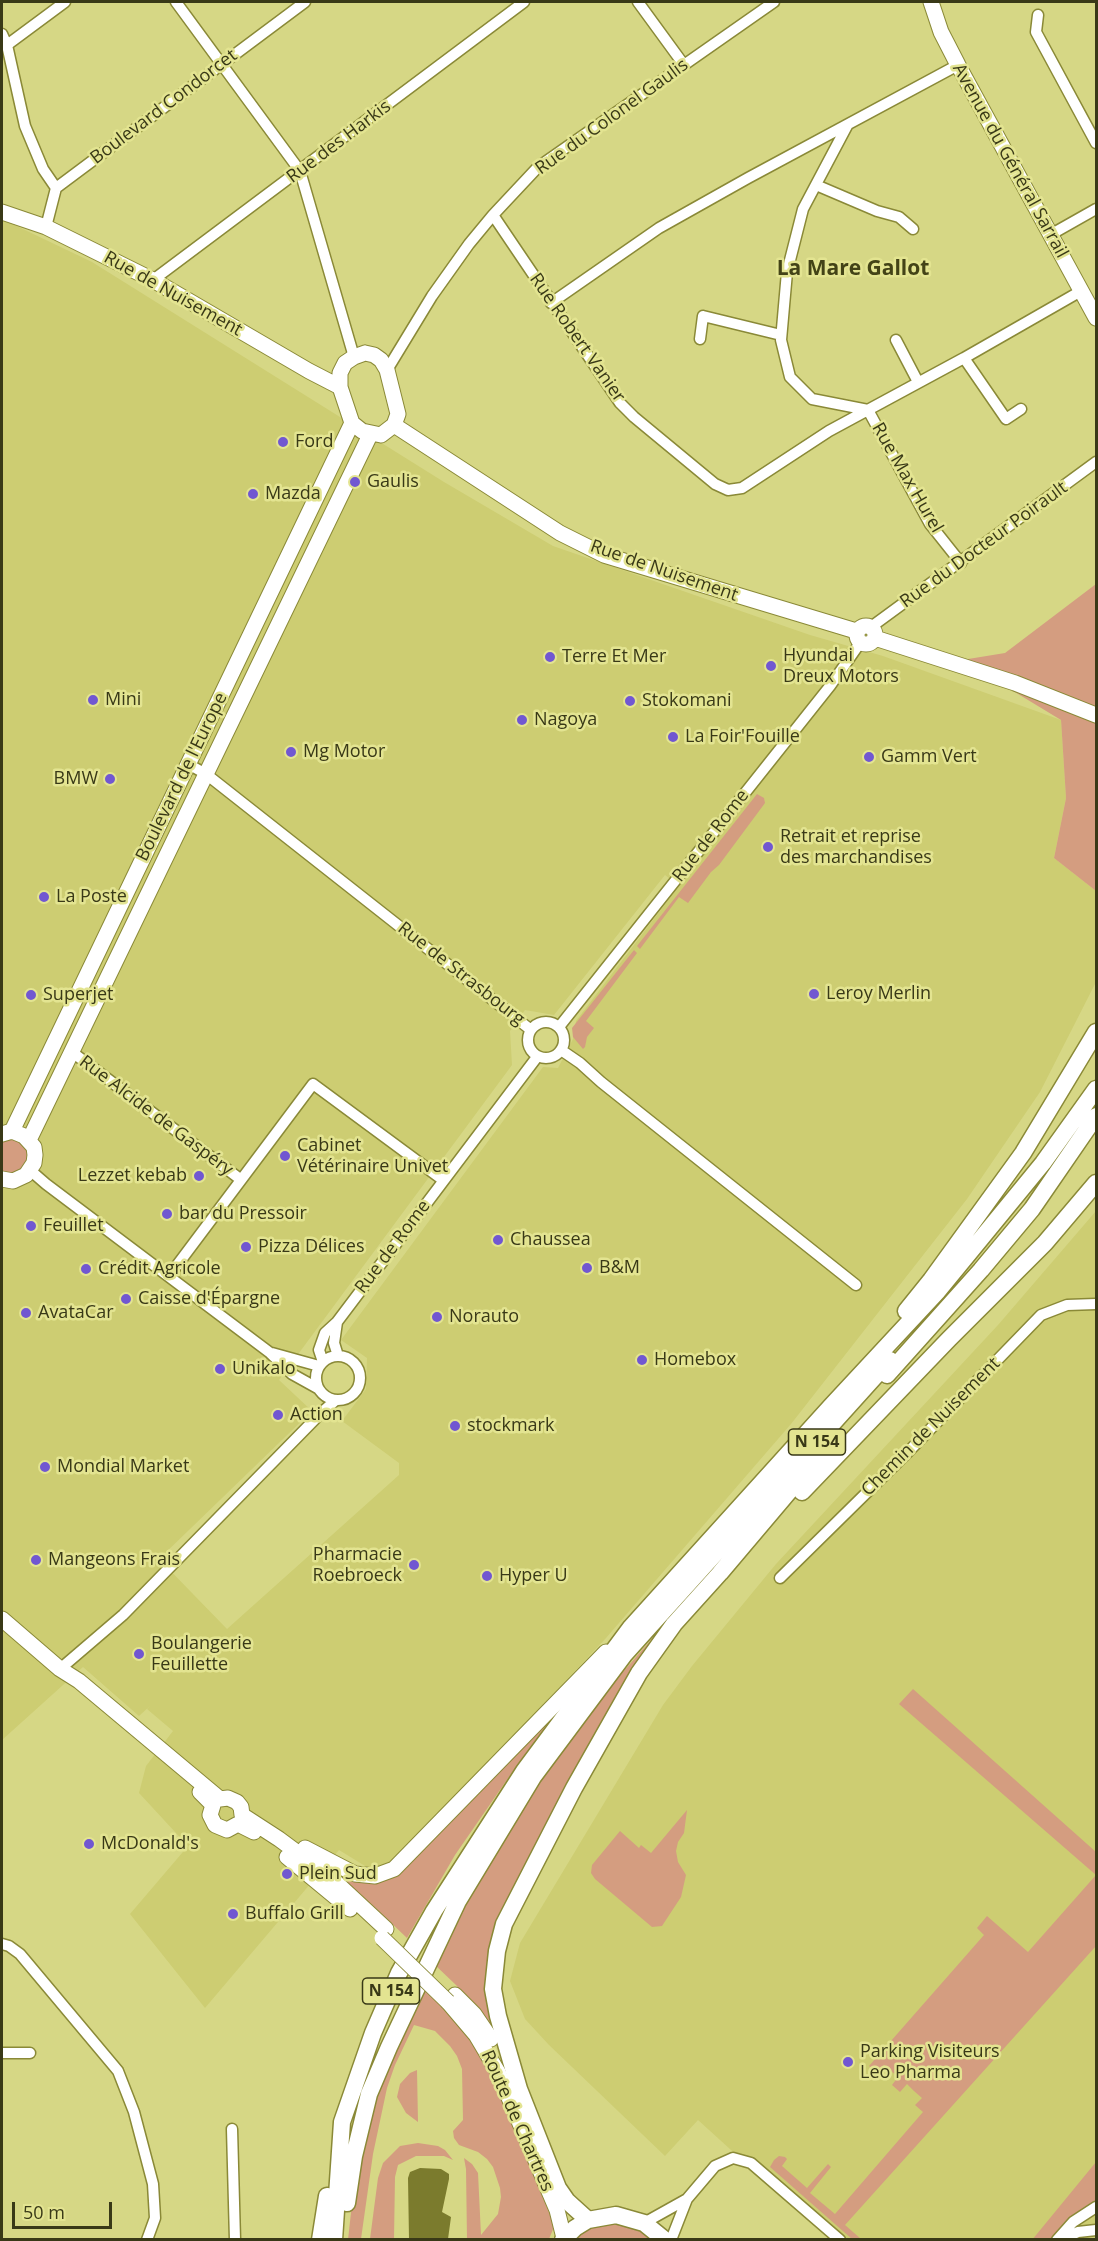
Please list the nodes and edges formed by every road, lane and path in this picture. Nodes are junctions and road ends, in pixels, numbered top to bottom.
1 (65, 2) edge
2 (176, 2) edge
3 (305, 2) edge
4 (524, 2) edge
5 (638, 2) edge
6 (774, 2) edge
7 (931, 2) edge
8 (1038, 15) dead end
9 (2, 34) edge
10 (7, 45) junction
11 (222, 63) junction
12 (684, 65) junction
13 (958, 65) junction
14 (846, 126) junction
15 (1096, 143) edge
16 (300, 171) junction
17 (816, 185) junction
18 (56, 188) junction
19 (1096, 209) edge
20 (2, 212) edge
21 (493, 215) junction
22 (46, 227) junction
23 (913, 229) dead end
24 (1050, 235) junction
25 (153, 280) junction
26 (1081, 291) junction
27 (551, 303) junction
28 (1096, 318) edge
29 (781, 335) junction
30 (700, 339) dead end
31 (896, 340) dead end
32 (354, 357) junction
33 (964, 358) junction
34 (387, 370) junction
35 (918, 382) junction
36 (340, 387) junction
37 (1021, 409) dead end
38 (868, 410) junction
39 (352, 423) junction
40 (394, 424) junction
41 (370, 435) junction
42 (1096, 462) edge
43 (961, 563) junction
44 (865, 635) junction
45 (1096, 715) edge
46 (188, 764) junction
47 (206, 774) junction
48 (559, 1027) junction
49 (531, 1030) junction
50 (1096, 1032) edge
51 (561, 1050) junction
52 (72, 1052) junction
53 (537, 1057) junction
54 (1096, 1089) edge
55 (1096, 1104) edge
56 (1096, 1116) edge
57 (7, 1132) edge
58 (29, 1140) junction
59 (30, 1171) junction
60 (240, 1179) junction
61 (443, 1180) junction
62 (1096, 1183) edge
63 (3, 1184) edge
64 (169, 1276) junction
65 (856, 1285) dead end
66 (1096, 1304) edge
67 (337, 1322) junction
68 (269, 1352) junction
69 (338, 1356) junction
70 (321, 1364) junction
71 (321, 1392) junction
72 (336, 1400) junction
73 (831, 1406) junction
74 (321, 1413) junction
75 (780, 1578) dead end
76 (2, 1618) edge
77 (631, 1627) junction
78 (60, 1669) junction
79 (622, 1702) junction
80 (216, 1802) junction
81 (240, 1820) junction
82 (279, 1839) junction
83 (384, 1934) junction
84 (2, 1944) edge
85 (451, 1997) junction
86 (2, 2053) edge
87 (30, 2053) dead end
88 (519, 2089) junction
89 (342, 2122) junction
90 (232, 2129) dead end
91 (687, 2199) junction
92 (1096, 2207) edge
93 (588, 2220) junction
94 (644, 2223) junction
95 (1096, 2230) edge
96 (564, 2239) edge
97 (147, 2240) edge
98 (235, 2240) edge
99 (320, 2240) edge
100 (334, 2240) edge
101 (345, 2240) edge
102 (664, 2240) edge
103 (671, 2240) edge
104 (840, 2240) edge
105 (1059, 2240) edge

1 - 10 street
2 - 11 street
3 - 11 street, Boulevard Condorcet
4 - 16 street, Rue des Harkis
5 - 12 street
6 - 12 street, Rue du Colonel Gaulis
7 - 13 street, Avenue du Général Sarrail
8 - 15 street
9 - 10 street
10 - 18 street
11 - 16 street
11 - 18 street, Boulevard Condorcet
12 - 21 street, Rue du Colonel Gaulis
13 - 14 street
13 - 24 street, Avenue du Général Sarrail
14 - 17 street, Rue Max Hurel
14 - 27 street
16 - 25 street, Rue des Harkis
16 - 32 street
17 - 23 street
17 - 29 street, Rue Max Hurel
18 - 22 street
19 - 24 street
20 - 22 street, Rue de Nuisement
21 - 27 street, Rue Robert Vanier
21 - 34 street, Rue du Colonel Gaulis
22 - 25 street, Rue de Nuisement
24 - 26 street, Avenue du Général Sarrail
25 - 36 street, Rue de Nuisement
26 - 28 street, Avenue du Général Sarrail
26 - 33 street, Rue Robert Vanier
27 - 38 street, Rue Robert Vanier
29 - 30 street
29 - 38 street, Rue Max Hurel
31 - 35 street
32 - 34 street
32 - 36 street
33 - 35 street, Rue Robert Vanier
33 - 37 street
34 - 40 street
35 - 38 street, Rue Robert Vanier
36 - 39 street
38 - 43 street, Rue Max Hurel
39 - 41 street
39 - 46 street, Boulevard de l'Europe
40 - 41 street
40 - 44 street, Rue de Nuisement
41 - 47 street, Boulevard de l'Europe
42 - 43 street, Rue du Docteur Poirault
43 - 44 street, Rue du Docteur Poirault
44 - 45 street, Rue de Nuisement
44 - 48 street, Rue de Rome
46 - 47 street, Rue de Strasbourg
46 - 57 street, Boulevard de l'Europe
47 - 49 street, Rue de Strasbourg
47 - 52 street, Boulevard de l'Europe
48 - 49 street
48 - 51 street
49 - 53 street, Rue de Strasbourg
50 - 73 main road
51 - 53 street
51 - 65 street
52 - 58 street, Boulevard de l'Europe
52 - 60 street, Rue Alcide de Gaspéry
53 - 61 street, Rue de Rome
54 - 73 main road, N 154
55 - 101 main road, N 154
56 - 79 main road
57 - 58 street, Boulevard de l'Europe
58 - 59 street, Boulevard de l'Europe
59 - 63 street
59 - 64 street
60 - 61 street
60 - 64 street
61 - 67 street, Rue de Rome
62 - 79 main road
64 - 68 street
66 - 75 street, Chemin de Nuisement
67 - 69 street
67 - 70 street, Rue de Rome
68 - 70 street
68 - 71 street
69 - 70 street
69 - 72 street
70 - 71 street
71 - 72 street
71 - 74 street
72 - 74 street
73 - 77 main road, N 154
74 - 78 street
76 - 78 street, Route de Chartres
77 - 82 street
77 - 89 main road, N 154
78 - 80 street, Route de Chartres
79 - 88 main road
80 - 81 street, Route de Chartres
80 - 81 street, Route de Chartres
81 - 82 street, Route de Chartres
81 - 83 street, Route de Chartres
82 - 83 street, Route de Chartres
83 - 85 street, Route de Chartres
84 - 97 street
85 - 88 street, Route de Chartres
85 - 96 street, Route de Chartres
86 - 87 street
88 - 93 main road, Route de Chartres
89 - 99 main road, N 154
89 - 100 main road, N 154
90 - 98 street
91 - 94 street
91 - 103 street
91 - 104 street
92 - 105 street
93 - 94 main road
93 - 96 main road
94 - 102 main road
95 - 105 street

